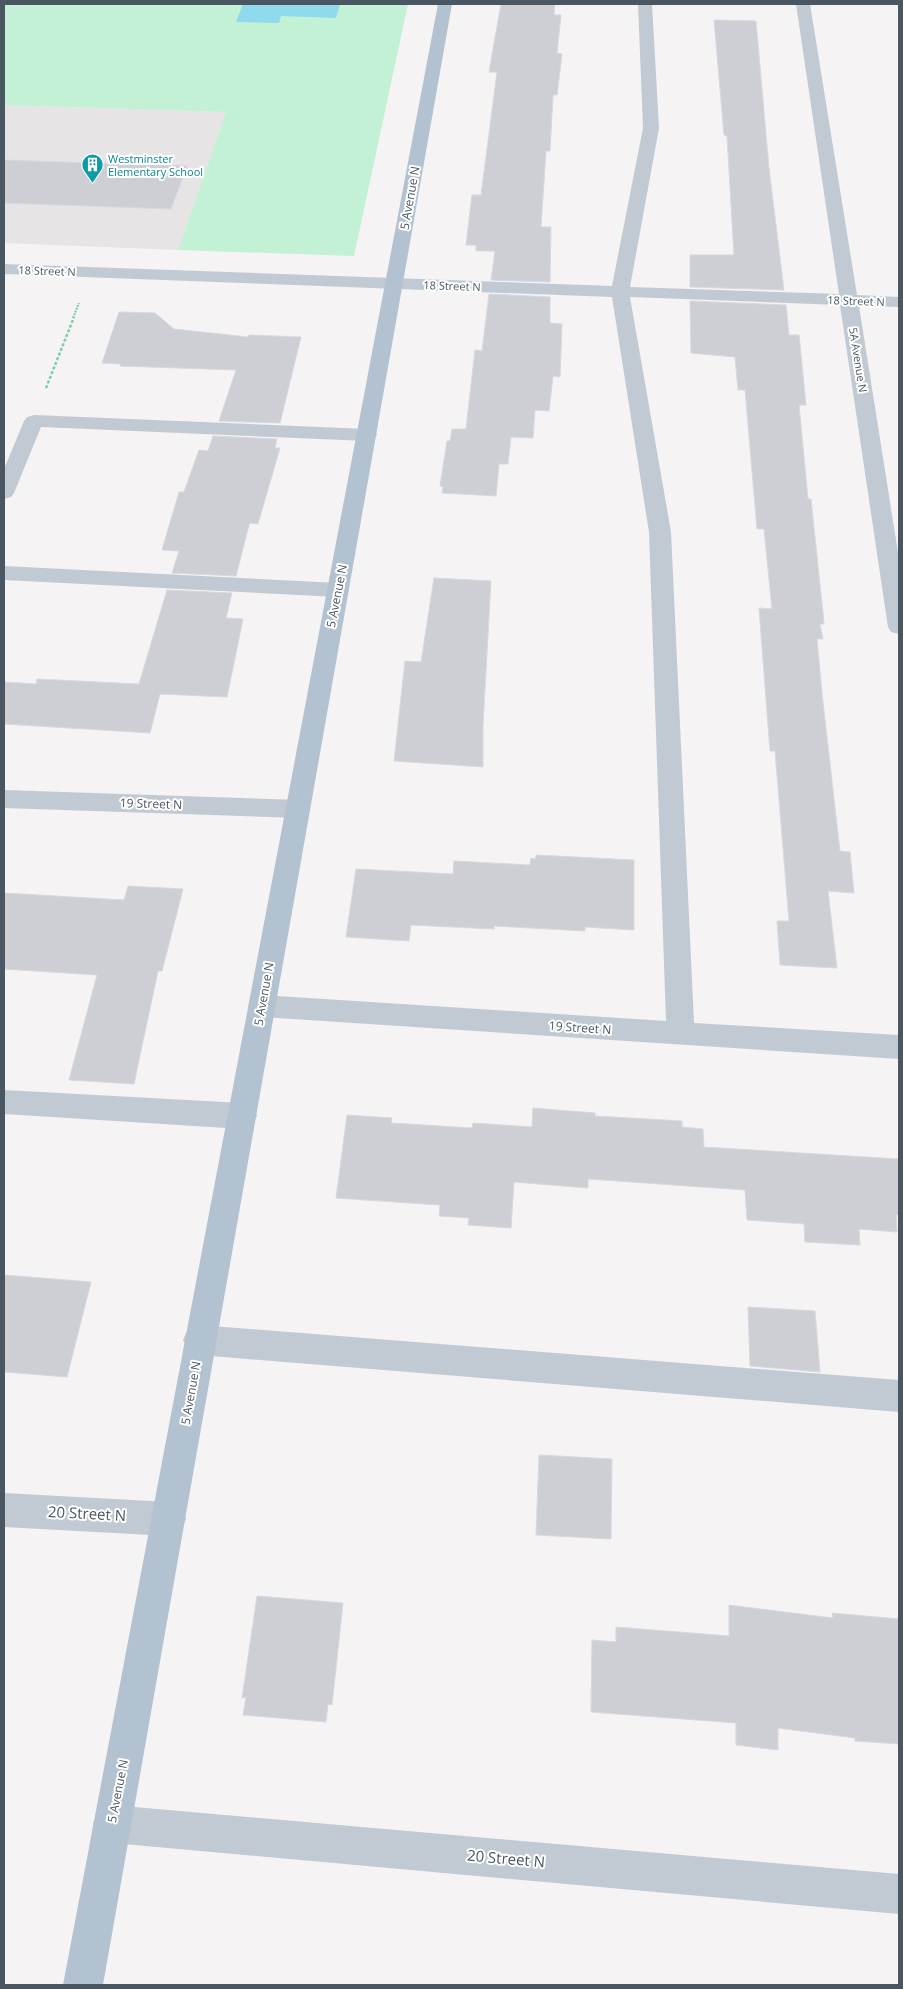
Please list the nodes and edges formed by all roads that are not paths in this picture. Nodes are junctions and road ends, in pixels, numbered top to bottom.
1 (445, 4) edge
2 (645, 4) edge
3 (803, 4) edge
4 (4, 269) edge
5 (394, 284) junction
6 (620, 292) junction
7 (849, 300) junction
8 (899, 302) edge
9 (367, 435) junction
10 (4, 493) edge
11 (4, 573) edge
12 (338, 590) junction
13 (899, 627) edge
14 (4, 799) edge
15 (298, 809) junction
16 (262, 1006) junction
17 (680, 1034) junction
18 (899, 1047) edge
19 (4, 1102) edge
20 (242, 1116) junction
21 (200, 1340) junction
22 (899, 1396) edge
23 (4, 1510) edge
24 (169, 1519) junction
25 (112, 1824) junction
26 (899, 1894) edge
27 (83, 1985) edge

1 - 5 main road, 5 Avenue N
2 - 6 street
3 - 7 street, 5A Avenue N
4 - 5 street, 18 Street N
5 - 6 street, 18 Street N
5 - 9 main road, 5 Avenue N
6 - 7 street, 18 Street N
6 - 17 street
7 - 8 street, 18 Street N
7 - 13 street, 5A Avenue N
9 - 10 street
9 - 12 main road, 5 Avenue N
11 - 12 street
12 - 15 main road, 5 Avenue N
14 - 15 street, 19 Street N
15 - 16 main road, 5 Avenue N
16 - 17 street, 19 Street N
16 - 20 main road, 5 Avenue N
17 - 18 street, 19 Street N
19 - 20 street
20 - 21 main road, 5 Avenue N
21 - 22 street
21 - 24 main road, 5 Avenue N
23 - 24 street, 20 Street N
24 - 25 main road, 5 Avenue N
25 - 26 street, 20 Street N
25 - 27 main road, 5 Avenue N

